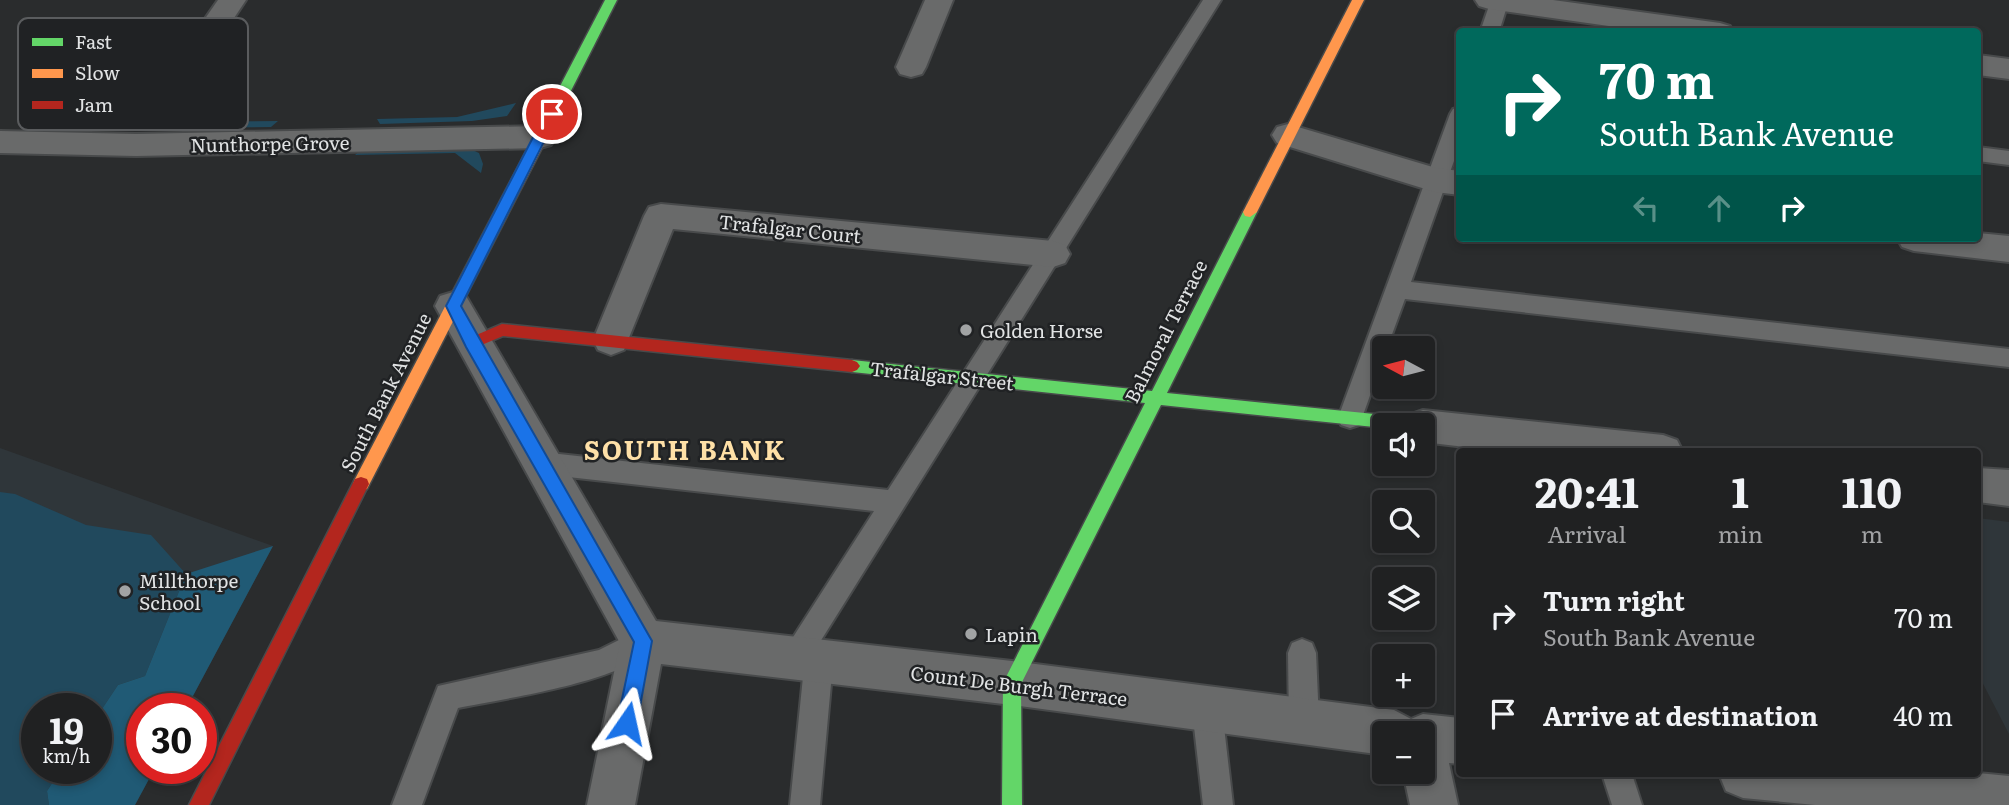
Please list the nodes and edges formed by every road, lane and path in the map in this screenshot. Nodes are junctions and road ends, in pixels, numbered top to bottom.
1 (232, 0) edge
2 (611, 0) edge
3 (939, 0) edge
4 (1212, 0) edge
5 (1358, 0) edge
6 (1496, 1) edge
7 (220, 18) edge
8 (1490, 28) edge
9 (1691, 28) edge
10 (1981, 65) edge
11 (911, 67) dead end
12 (2009, 69) edge
13 (1289, 135) junction
14 (1456, 135) edge
15 (540, 137) junction
16 (0, 142) edge
17 (1981, 154) edge
18 (2009, 158) edge
19 (1447, 181) edge
20 (1946, 242) edge
21 (2009, 250) edge
22 (1053, 254) junction
23 (1396, 289) junction
24 (453, 306) junction
25 (611, 340) junction
26 (472, 343) junction
27 (2009, 358) edge
28 (974, 378) junction
29 (1155, 398) junction
30 (1350, 418) junction
31 (1372, 420) edge
32 (1435, 427) edge
33 (1626, 448) edge
34 (541, 463) junction
35 (1981, 485) edge
36 (2009, 488) edge
37 (894, 502) junction
38 (643, 641) junction
39 (1302, 653) dead end
40 (806, 660) junction
41 (1012, 682) junction
42 (1207, 709) junction
43 (1304, 722) junction
44 (1372, 730) edge
45 (1435, 738) edge
46 (1456, 741) edge
47 (1618, 777) edge
48 (1755, 777) edge
49 (1430, 784) edge
50 (1826, 794) edge
51 (2009, 800) edge
52 (199, 805) edge
53 (407, 805) edge
54 (611, 805) edge
55 (804, 805) edge
56 (1012, 805) edge
57 (1218, 805) edge
58 (1434, 805) edge
59 (1627, 805) edge

1 - 7 street
2 - 15 street, South Bank Avenue
3 - 11 street
4 - 22 lane
5 - 13 street, Balmoral Terrace
6 - 8 lane
6 - 9 street
10 - 12 street
13 - 19 street
13 - 29 street, Balmoral Terrace
14 - 19 lane
15 - 16 street, Nunthorpe Grove
15 - 24 street, South Bank Avenue
17 - 18 lane
19 - 23 lane
20 - 21 street
22 - 25 street, Trafalgar Court
22 - 28 lane
23 - 27 lane
23 - 30 lane
24 - 26 street
24 - 52 street, South Bank Avenue
25 - 26 street, Trafalgar Street
25 - 28 street, Trafalgar Street
26 - 34 street
28 - 29 street, Trafalgar Street
28 - 37 lane
29 - 30 street, Trafalgar Street
29 - 41 street, Balmoral Terrace
30 - 31 street, Trafalgar Street
32 - 33 street
34 - 37 lane
34 - 38 street
35 - 36 street
37 - 40 lane
38 - 40 street, Count De Burgh Terrace
38 - 53 lane
38 - 54 street
39 - 43 lane
40 - 41 street, Count De Burgh Terrace
40 - 55 lane
41 - 42 street, Count De Burgh Terrace
41 - 56 street
42 - 43 street, Count De Burgh Terrace
42 - 57 lane
43 - 44 street, Count De Burgh Terrace
45 - 46 street
47 - 59 lane
48 - 50 street
49 - 58 street
50 - 51 street

